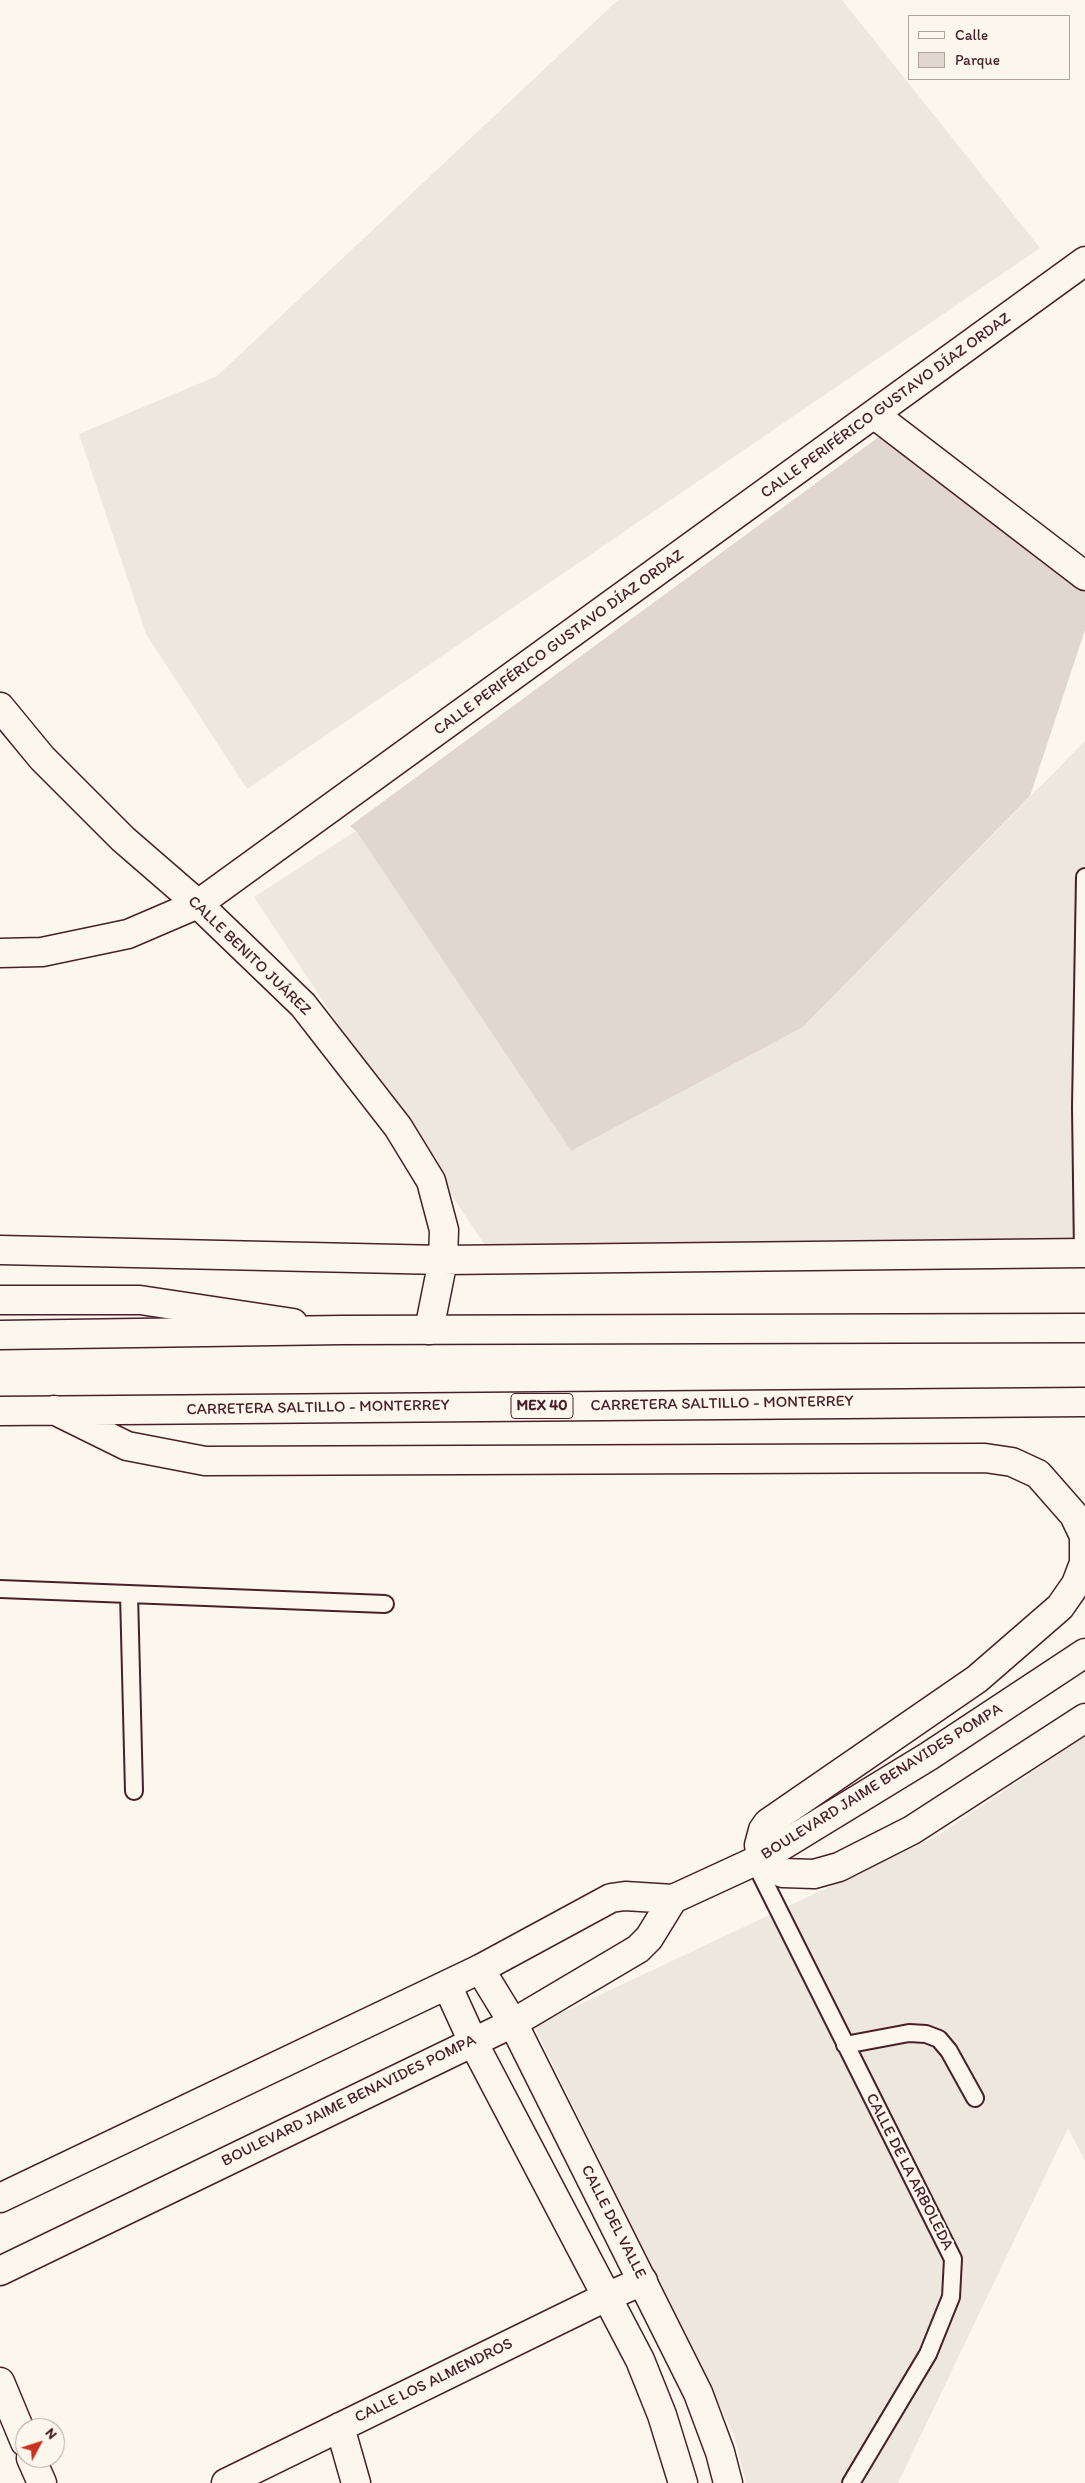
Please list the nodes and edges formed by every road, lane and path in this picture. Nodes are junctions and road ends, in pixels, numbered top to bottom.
1 (1085, 261) edge
2 (875, 415) junction
3 (1085, 576) edge
4 (0, 707) edge
5 (1085, 877) edge
6 (198, 904) junction
7 (0, 953) edge
8 (0, 1250) edge
9 (1084, 1253) edge
10 (443, 1260) junction
11 (0, 1300) edge
12 (1085, 1328) edge
13 (342, 1330) junction
14 (428, 1330) junction
15 (0, 1335) edge
16 (1085, 1402) edge
17 (54, 1410) junction
18 (0, 1411) edge
19 (0, 1589) edge
20 (129, 1594) junction
21 (385, 1604) dead end
22 (1085, 1653) edge
23 (1085, 1718) edge
24 (134, 1791) dead end
25 (758, 1859) junction
26 (674, 1899) junction
27 (480, 1968) junction
28 (447, 1984) junction
29 (513, 2022) junction
30 (473, 2042) junction
31 (846, 2045) junction
32 (975, 2098) dead end
33 (0, 2198) edge
34 (0, 2271) edge
35 (643, 2281) junction
36 (606, 2297) junction
37 (0, 2382) edge
38 (15, 2418) edge
39 (340, 2427) junction
40 (35, 2468) edge
41 (42, 2483) edge
42 (226, 2483) edge
43 (356, 2483) edge
44 (683, 2483) edge
45 (728, 2483) edge
46 (851, 2483) edge

1 - 2 main road, CALLE PERIFÉRICO GUSTAVO DÍAZ ORDAZ
2 - 3 main road
2 - 6 main road, CALLE PERIFÉRICO GUSTAVO DÍAZ ORDAZ
4 - 6 main road, CALLE BENITO JUÁREZ
5 - 9 lane
6 - 7 main road, CALLE PERIFÉRICO GUSTAVO DÍAZ ORDAZ
6 - 10 main road, CALLE BENITO JUÁREZ
8 - 10 main road
9 - 10 main road
10 - 14 main road, CALLE BENITO JUÁREZ
11 - 13 main road
12 - 14 main road
13 - 14 main road
13 - 15 main road
16 - 17 main road, CARRETERA SALTILLO - MONTERREY / MEX 40
17 - 18 main road, CARRETERA SALTILLO - MONTERREY / MEX 40
17 - 25 main road
19 - 20 lane
20 - 21 lane
20 - 24 lane
22 - 25 main road, BOULEVARD JAIME BENAVIDES POMPA
23 - 25 main road
25 - 26 main road, BOULEVARD JAIME BENAVIDES POMPA
25 - 31 lane, CALLE DE LA ARBOLEDA
26 - 27 main road, BOULEVARD JAIME BENAVIDES POMPA
26 - 29 main road, BOULEVARD JAIME BENAVIDES POMPA
27 - 28 main road, BOULEVARD JAIME BENAVIDES POMPA
27 - 29 main road, CALLE DEL VALLE
28 - 30 main road
28 - 33 main road, BOULEVARD JAIME BENAVIDES POMPA
29 - 30 main road, BOULEVARD JAIME BENAVIDES POMPA
29 - 35 main road, CALLE DEL VALLE
30 - 34 main road, BOULEVARD JAIME BENAVIDES POMPA
30 - 36 main road
31 - 32 lane
31 - 46 lane, CALLE DE LA ARBOLEDA
35 - 36 main road, CALLE LOS ALMENDROS
35 - 45 main road, CALLE DEL VALLE
36 - 39 main road, CALLE LOS ALMENDROS
36 - 44 main road
37 - 38 main road
39 - 42 main road, CALLE LOS ALMENDROS
39 - 43 main road
40 - 41 main road

